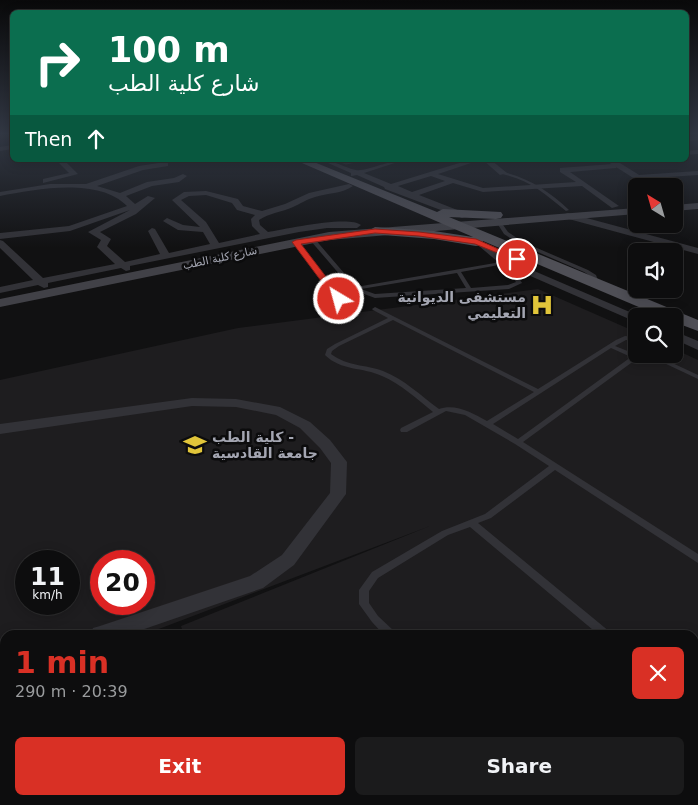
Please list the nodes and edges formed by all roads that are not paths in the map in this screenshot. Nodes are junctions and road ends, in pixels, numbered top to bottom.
1 (73, 173) edge
2 (128, 173) edge
3 (320, 173) edge
4 (327, 173) edge
5 (357, 173) joint
6 (436, 173) edge
7 (503, 173) edge
8 (567, 173) edge
9 (629, 173) edge
10 (698, 173) edge
11 (431, 174) junction
12 (183, 176) dead end
13 (138, 177) dead end
14 (638, 177) joint
15 (452, 181) junction
16 (345, 182) junction
17 (584, 184) junction
18 (390, 186) junction
19 (83, 187) junction
20 (539, 187) junction
21 (24, 188) junction
22 (103, 189) junction
23 (375, 191) junction
24 (0, 194) edge
25 (122, 195) junction
26 (151, 198) dead end
27 (409, 200) junction
28 (698, 200) edge
29 (683, 202) edge
30 (683, 204) edge
31 (137, 206) junction
32 (615, 206) junction
33 (698, 206) edge
34 (628, 207) edge
35 (628, 209) edge
36 (389, 212) junction
37 (568, 213) junction
38 (262, 214) junction
39 (497, 219) junction
40 (424, 220) junction
41 (461, 220) junction
42 (167, 221) dead end
43 (442, 223) junction
44 (357, 225) junction
45 (374, 227) junction
46 (207, 230) junction
47 (152, 231) dead end
48 (0, 236) edge
49 (267, 236) junction
50 (312, 239) junction
51 (296, 242) junction
52 (483, 242) junction
53 (0, 243) edge
54 (216, 246) junction
55 (691, 248) edge
56 (166, 256) junction
57 (188, 260) junction
58 (501, 260) junction
59 (124, 266) junction
60 (459, 272) junction
61 (517, 279) dead end
62 (42, 283) junction
63 (596, 283) junction
64 (355, 289) junction
65 (469, 289) junction
66 (0, 292) edge
67 (339, 299) dead end
68 (0, 303) edge
69 (633, 308) edge
70 (375, 309) dead end
71 (628, 316) edge
72 (393, 318) junction
73 (698, 326) edge
74 (683, 330) edge
75 (698, 336) edge
76 (628, 338) edge
77 (683, 339) edge
78 (610, 346) junction
79 (698, 346) edge
80 (628, 352) edge
81 (628, 362) edge
82 (668, 363) edge
83 (698, 377) edge
84 (537, 391) junction
85 (438, 412) junction
86 (488, 424) junction
87 (0, 429) edge
88 (404, 430) dead end
89 (518, 442) junction
90 (554, 466) junction
91 (472, 523) junction
92 (698, 559) edge
93 (115, 630) edge
94 (386, 630) edge
95 (600, 630) edge

1 - 21 street
2 - 19 street
3 - 16 main road
4 - 16 main road
5 - 16 street
5 - 18 street
6 - 11 street
7 - 20 lane
8 - 17 street
9 - 14 street
10 - 14 street
11 - 15 street
11 - 18 street
12 - 25 street
13 - 22 street
15 - 20 street
15 - 27 street
16 - 23 main road
16 - 36 main road
16 - 38 street
17 - 20 street
17 - 32 street
18 - 23 street
18 - 27 street
19 - 21 street
19 - 22 street
20 - 37 lane
21 - 24 street
22 - 25 street
23 - 27 main road
25 - 31 street
26 - 31 street
27 - 41 main road
27 - 43 main road
28 - 29 main road
30 - 33 main road
31 - 48 street
31 - 59 street
32 - 34 main road
32 - 37 main road
35 - 37 main road
36 - 40 main road
36 - 45 main road
37 - 39 main road
37 - 55 street
38 - 46 street
38 - 49 street
39 - 41 main road
39 - 43 main road
39 - 52 main road
39 - 63 lane
40 - 43 main road
40 - 45 main road, شارع كلية الطب
41 - 43 main road
41 - 52 main road
42 - 46 street
43 - 45 main road, شارع كلية الطب
43 - 52 main road
44 - 45 main road, شارع كلية الطب
44 - 49 street
44 - 57 main road, شارع كلية الطب
45 - 50 main road, شارع كلية الطب
45 - 52 main road
46 - 54 street
47 - 56 street
49 - 54 street
50 - 51 main road, شارع كلية الطب
50 - 64 lane
51 - 57 main road, شارع كلية الطب
51 - 67 lane
52 - 58 street
52 - 63 main road
52 - 69 main road
53 - 62 street
54 - 56 street
56 - 59 street
57 - 59 main road, شارع كلية الطب
57 - 68 main road, شارع كلية الطب
58 - 60 lane
58 - 71 street
59 - 62 main road, شارع كلية الطب
60 - 64 lane
60 - 65 lane
61 - 65 lane
62 - 66 main road, شارع كلية الطب
63 - 73 main road
64 - 65 lane
70 - 72 lane
72 - 84 lane
72 - 85 lane
74 - 75 main road
76 - 78 lane
77 - 79 street
78 - 80 lane
78 - 84 lane
81 - 89 lane
82 - 83 lane
84 - 86 lane
85 - 86 lane
85 - 88 lane
86 - 89 lane
87 - 93 street
89 - 90 lane
90 - 91 lane
90 - 92 lane
91 - 94 lane
91 - 95 lane

